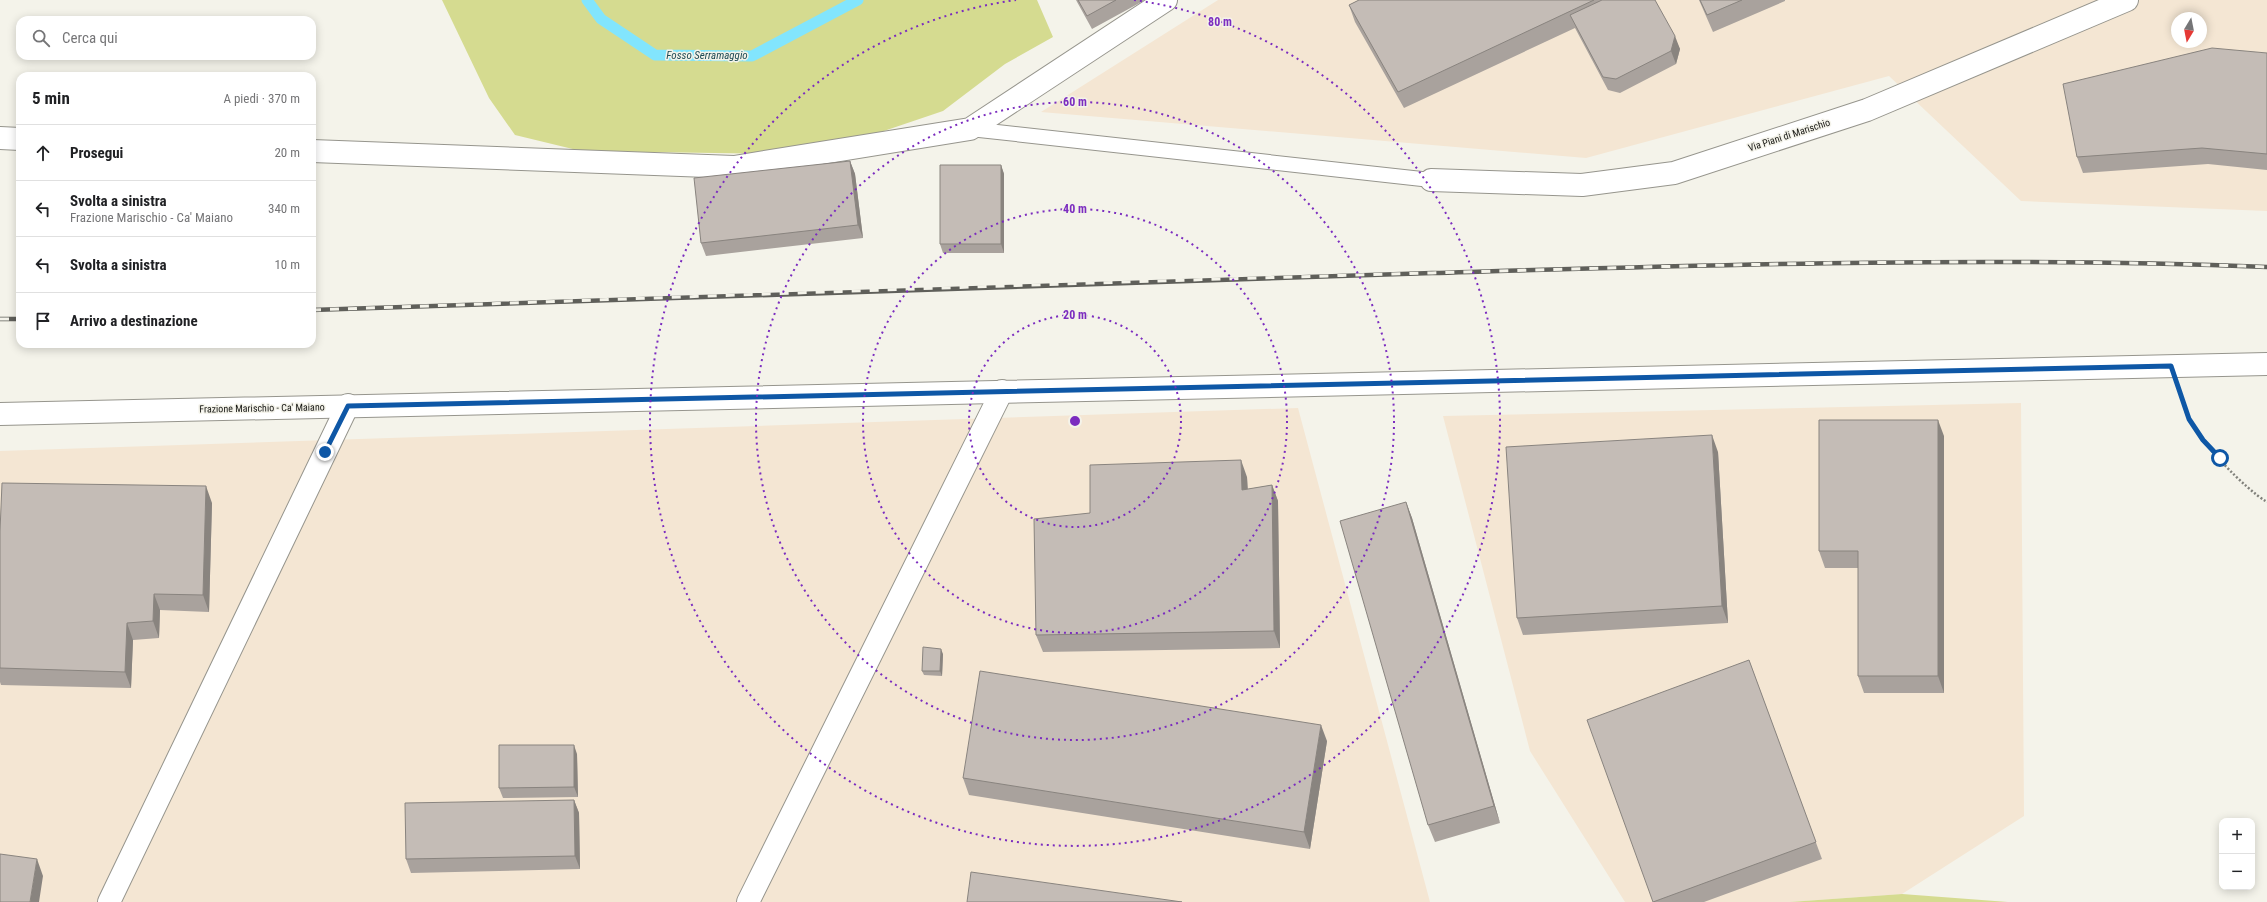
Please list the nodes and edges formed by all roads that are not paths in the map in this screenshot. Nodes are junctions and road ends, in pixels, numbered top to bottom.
1 (1166, 0) edge
2 (2127, 0) edge
3 (970, 129) junction
4 (0, 138) edge
5 (16, 139) edge
6 (316, 151) edge
7 (1430, 180) joint
8 (2267, 364) edge
9 (1002, 391) junction
10 (348, 406) junction
11 (0, 414) edge
12 (109, 902) edge
13 (748, 902) edge

1 - 3 street
2 - 7 street, Via Piani di Marischio
3 - 6 street
3 - 7 lane
4 - 5 street
8 - 9 street, Frazione Marischio - Ca' Maiano
9 - 10 street, Frazione Marischio - Ca' Maiano
9 - 13 street
10 - 11 street, Frazione Marischio - Ca' Maiano
10 - 12 street

